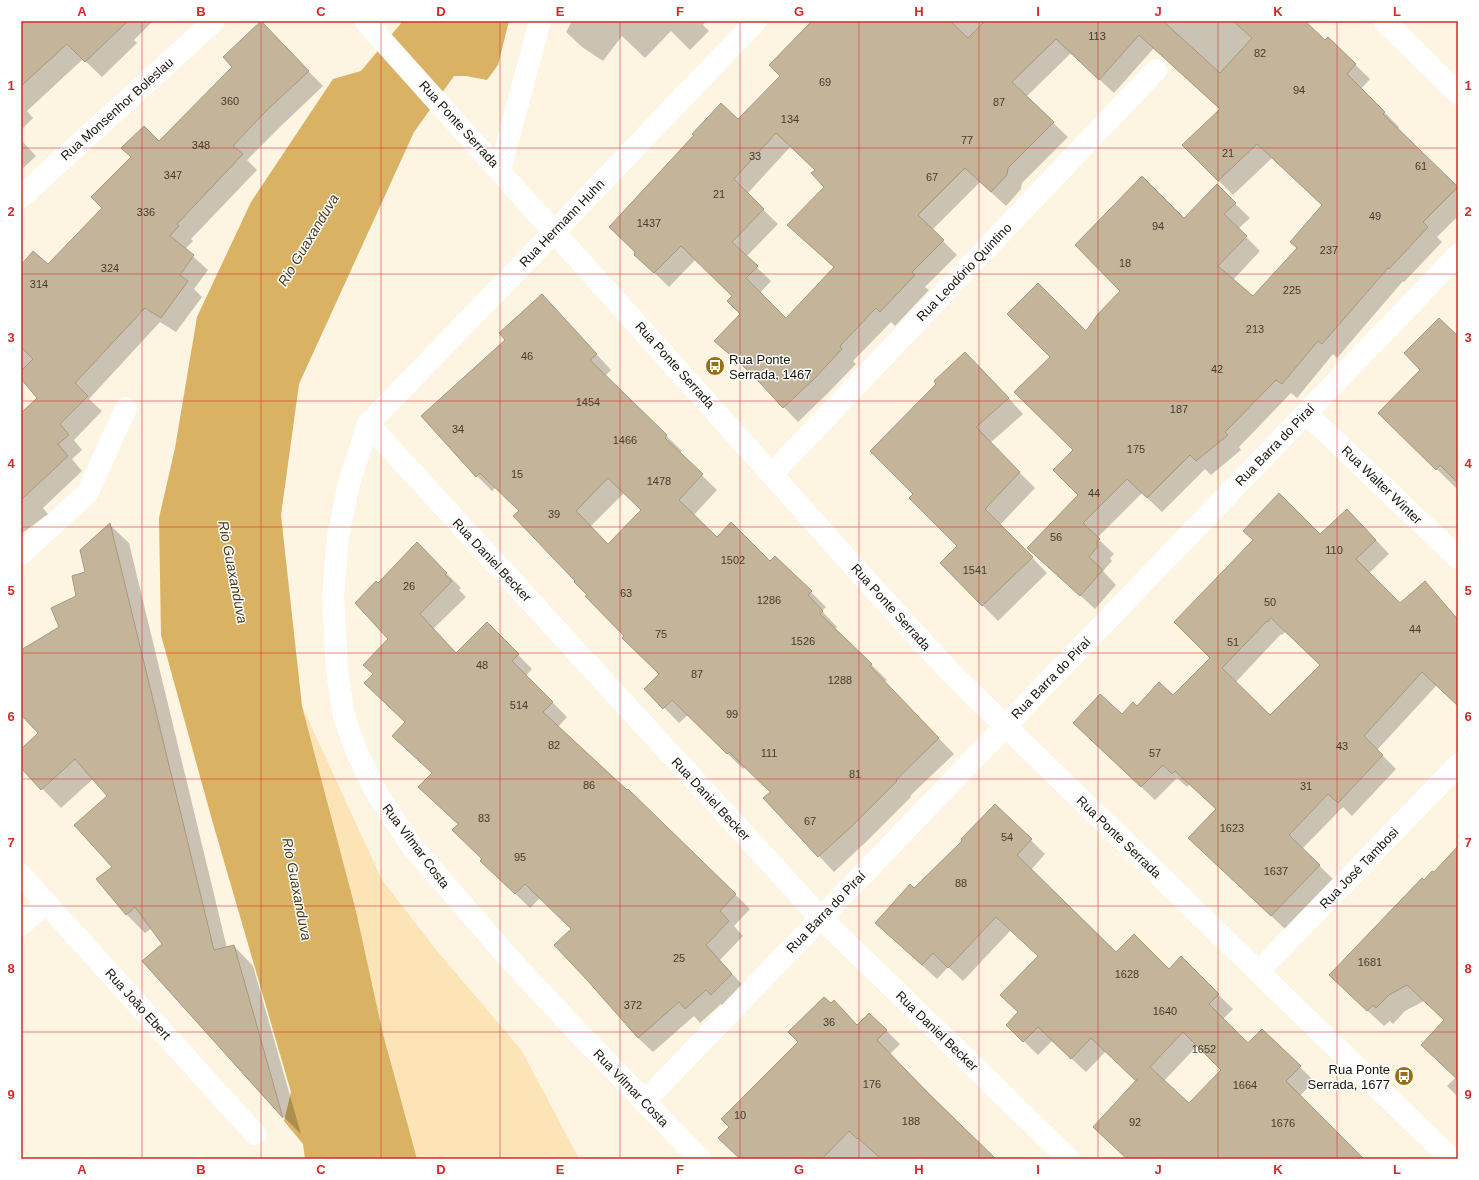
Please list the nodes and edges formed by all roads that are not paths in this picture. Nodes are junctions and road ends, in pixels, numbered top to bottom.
1 (214, 21) edge
2 (540, 21) edge
3 (756, 21) edge
4 (1384, 21) edge
5 (371, 28) edge
6 (1156, 70) dead end
7 (1458, 93) edge
8 (500, 170) junction
9 (21, 197) edge
10 (555, 231) junction
11 (1458, 255) edge
12 (126, 408) dead end
13 (1306, 413) junction
14 (368, 424) junction
15 (772, 474) junction
16 (21, 554) edge
17 (1458, 558) edge
18 (1005, 726) junction
19 (1458, 765) edge
20 (21, 875) edge
21 (46, 902) junction
22 (821, 918) junction
23 (21, 925) edge
24 (1259, 971) junction
25 (644, 1102) junction
26 (255, 1134) dead end
27 (700, 1159) edge
28 (1069, 1159) edge
29 (1451, 1159) edge

1 - 9 street, Rua Monsenhor Boleslau
2 - 8 street
3 - 10 street, Rua Hermann Huhn
4 - 7 street
5 - 8 street, Rua Ponte Serrada
6 - 15 street, Rua Leodório Quintino
8 - 10 street, Rua Ponte Serrada
10 - 14 street, Rua Hermann Huhn
10 - 15 street, Rua Ponte Serrada
11 - 13 street, Rua Barra do Piraí
12 - 16 street
13 - 17 street, Rua Walter Winter
13 - 18 street, Rua Barra do Piraí
14 - 22 street, Rua Daniel Becker
14 - 25 street, Rua Vilmar Costa
15 - 18 street, Rua Ponte Serrada
18 - 22 street, Rua Barra do Piraí
18 - 24 street, Rua Ponte Serrada
19 - 24 street, Rua José Tambosi
20 - 21 street, Rua João Ebert
21 - 23 street
21 - 26 street, Rua João Ebert
22 - 25 street, Rua Barra do Piraí
22 - 28 street, Rua Daniel Becker
24 - 29 street, Rua Ponte Serrada
25 - 27 street, Rua Vilmar Costa

